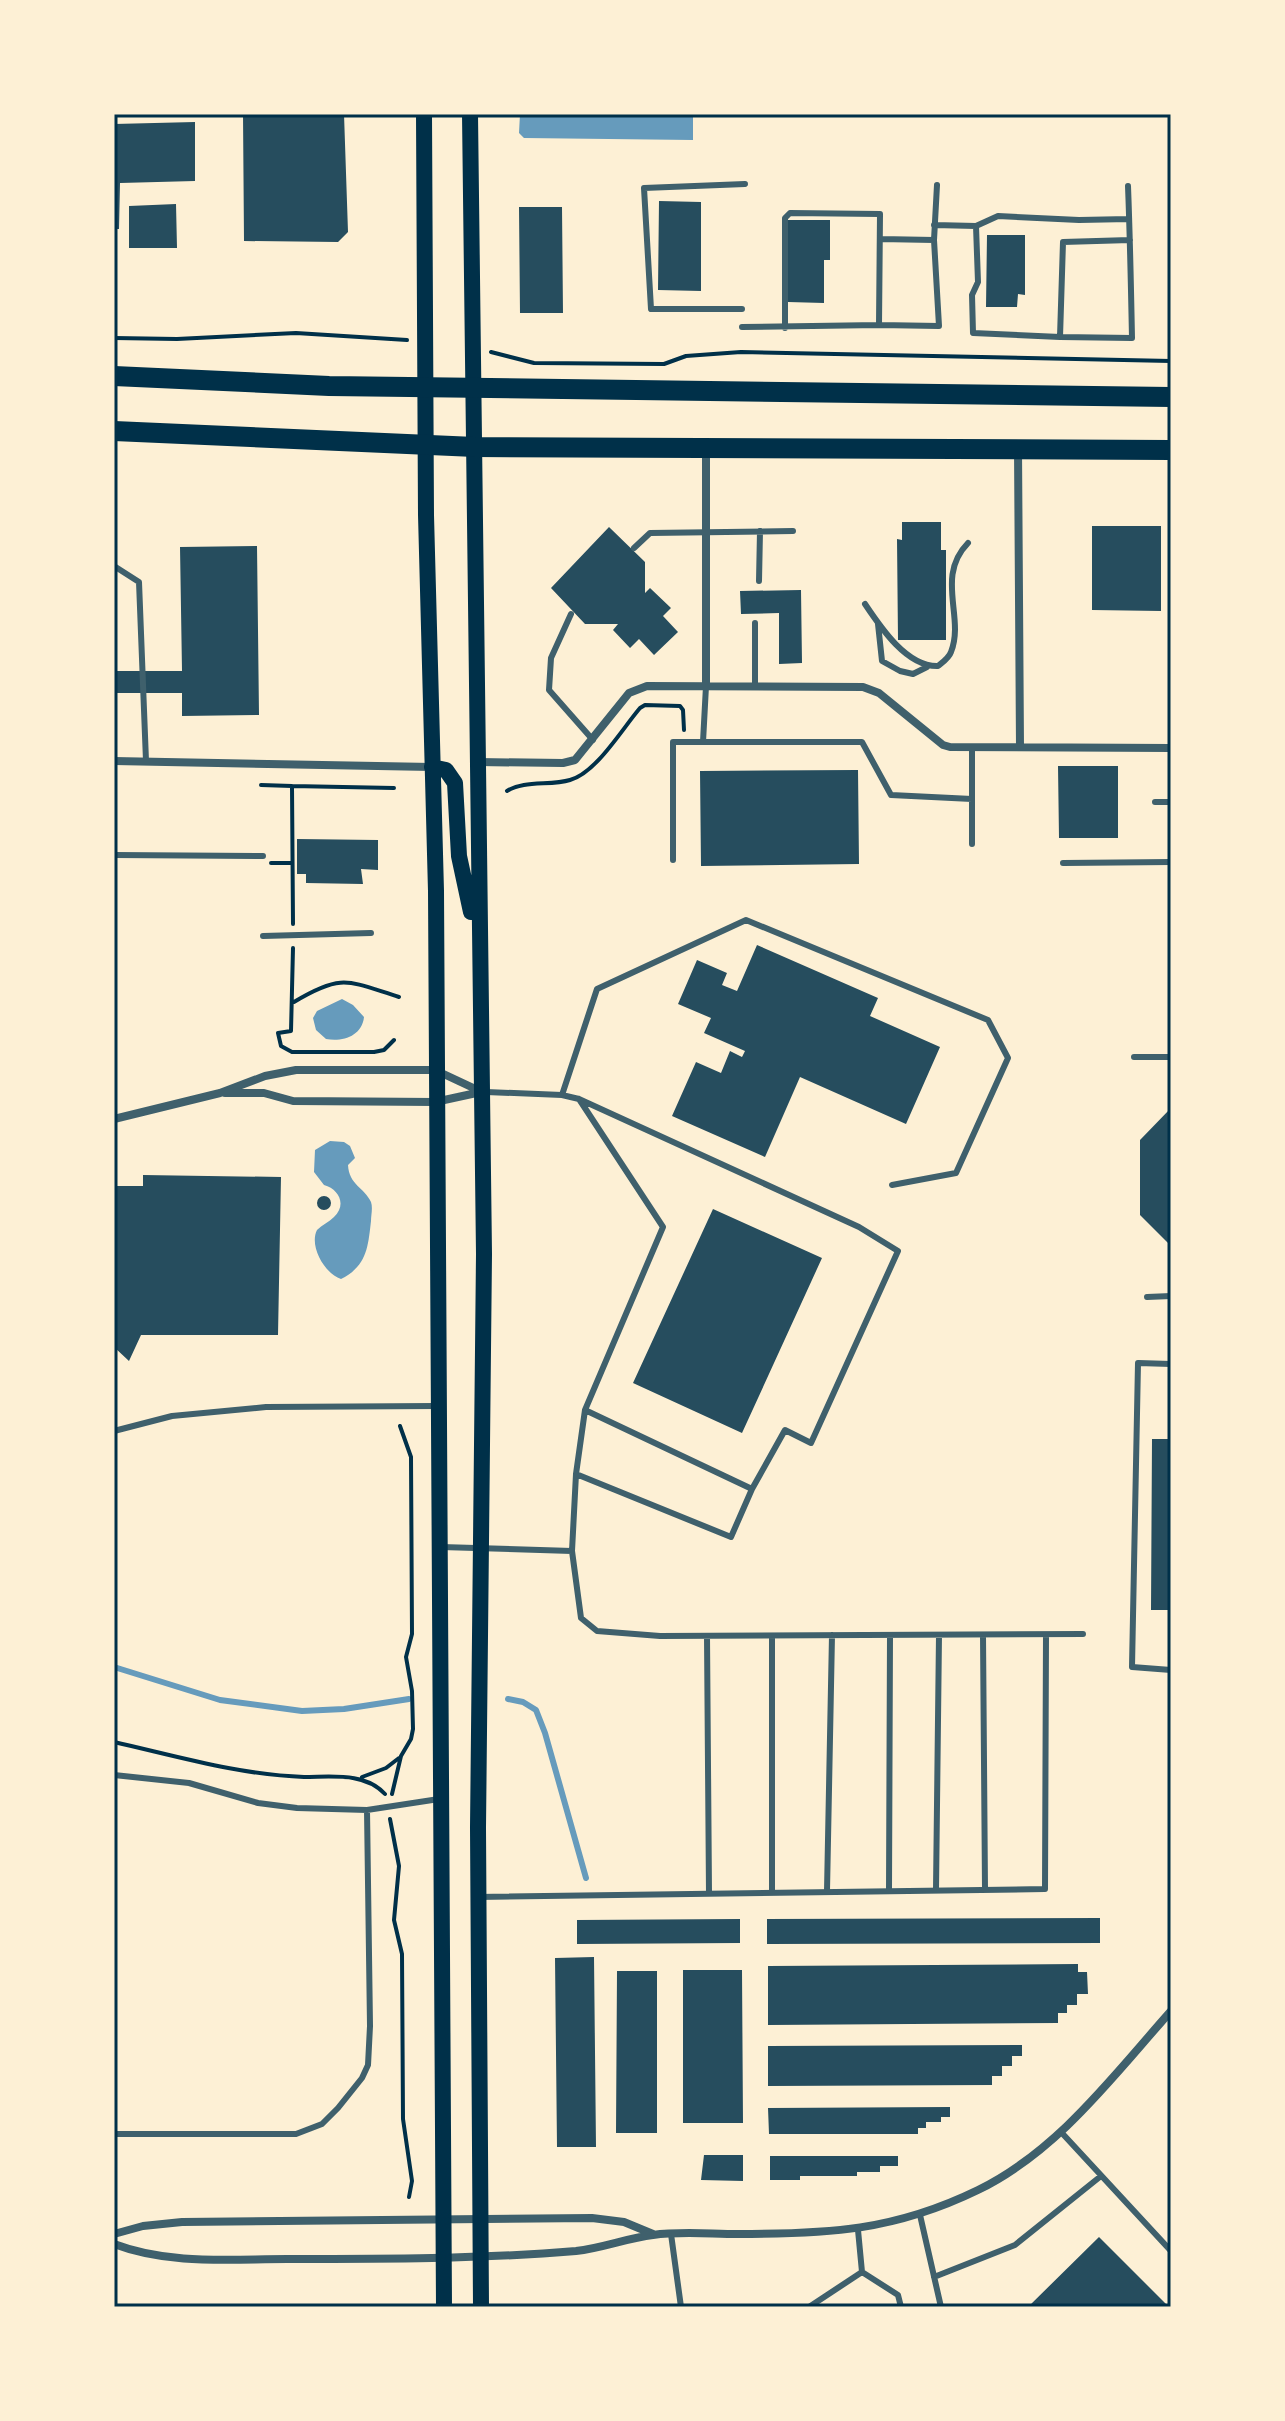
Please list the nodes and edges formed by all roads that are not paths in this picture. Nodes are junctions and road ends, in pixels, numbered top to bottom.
1 (424, 114) edge
2 (470, 114) edge
3 (745, 184) dead end
4 (937, 185) dead end
5 (1128, 186) dead end
6 (1129, 219) junction
7 (934, 225) junction
8 (976, 226) junction
9 (880, 239) junction
10 (934, 240) junction
11 (1130, 240) junction
12 (742, 309) dead end
13 (879, 325) junction
14 (742, 327) dead end
15 (785, 328) junction
16 (1060, 337) junction
17 (114, 376) edge
18 (428, 388) junction
19 (475, 388) junction
20 (1171, 397) edge
21 (114, 431) edge
22 (426, 445) junction
23 (475, 447) junction
24 (706, 447) junction
25 (1018, 448) junction
26 (1171, 450) edge
27 (706, 531) junction
28 (760, 531) junction
29 (793, 531) dead end
30 (968, 543) dead end
31 (634, 548) dead end
32 (114, 566) edge
33 (759, 581) dead end
34 (865, 604) dead end
35 (571, 614) dead end
36 (755, 623) dead end
37 (878, 624) junction
38 (927, 667) junction
39 (706, 686) junction
40 (755, 687) junction
41 (593, 740) junction
42 (703, 742) junction
43 (972, 747) junction
44 (1020, 747) junction
45 (1171, 748) edge
46 (114, 761) edge
47 (146, 761) junction
48 (477, 762) junction
49 (432, 767) junction
50 (972, 799) junction
51 (1155, 802) dead end
52 (1171, 802) edge
53 (972, 844) dead end
54 (114, 855) edge
55 (263, 859) road end
56 (673, 860) dead end
57 (1171, 862) edge
58 (1063, 863) dead end
59 (371, 933) dead end
60 (263, 936) dead end
61 (478, 941) junction
62 (1134, 1057) dead end
63 (1171, 1057) edge
64 (435, 1070) junction
65 (482, 1092) junction
66 (220, 1093) junction
67 (562, 1095) junction
68 (579, 1099) junction
69 (435, 1102) junction
70 (114, 1119) edge
71 (892, 1185) dead end
72 (1171, 1296) edge
73 (1147, 1297) dead end
74 (1171, 1364) edge
75 (439, 1406) junction
76 (585, 1410) junction
77 (114, 1431) edge
78 (576, 1474) junction
79 (752, 1489) junction
80 (441, 1547) junction
81 (482, 1548) junction
82 (572, 1551) junction
83 (1083, 1634) dead end
84 (832, 1635) junction
85 (890, 1635) junction
86 (939, 1635) junction
87 (983, 1635) junction
88 (1046, 1635) junction
89 (707, 1636) junction
90 (772, 1636) junction
91 (1171, 1670) edge
92 (114, 1775) edge
93 (442, 1798) junction
94 (367, 1810) junction
95 (985, 1889) junction
96 (936, 1890) junction
97 (827, 1891) junction
98 (889, 1891) junction
99 (772, 1892) junction
100 (709, 1893) junction
101 (478, 1897) junction
102 (1171, 2011) edge
103 (1061, 2132) junction
104 (114, 2134) edge
105 (1101, 2176) junction
106 (920, 2215) junction
107 (481, 2220) junction
108 (443, 2221) junction
109 (858, 2230) junction
110 (114, 2234) edge
111 (671, 2234) junction
112 (653, 2235) junction
113 (114, 2244) edge
114 (1171, 2251) edge
115 (481, 2256) junction
116 (444, 2258) junction
117 (862, 2272) junction
118 (934, 2277) junction
119 (444, 2307) edge
120 (481, 2307) edge
121 (681, 2307) edge
122 (809, 2307) edge
123 (901, 2307) edge
124 (941, 2307) edge

1 - 18 main road
2 - 19 main road
3 - 12 lane
4 - 7 lane
5 - 6 lane
6 - 8 lane
6 - 11 lane
7 - 8 lane
7 - 10 lane
8 - 16 lane
9 - 10 lane
9 - 13 lane
9 - 15 lane
10 - 13 lane
11 - 16 lane
11 - 16 lane
13 - 15 lane
14 - 15 lane
17 - 18 main road
18 - 19 main road
18 - 22 main road
19 - 20 main road
19 - 23 main road
21 - 22 main road
22 - 23 main road
22 - 49 main road
23 - 24 main road
23 - 48 main road
24 - 25 main road
24 - 27 street
25 - 26 main road
25 - 44 street
27 - 28 lane
27 - 31 lane
27 - 39 street
28 - 29 lane
28 - 33 lane
30 - 38 lane
32 - 47 lane
34 - 37 lane
35 - 41 lane
36 - 40 lane
37 - 38 lane
37 - 38 lane
39 - 40 street
39 - 41 street
39 - 42 lane
40 - 43 street
41 - 48 street
42 - 50 lane
42 - 56 lane
43 - 44 street
43 - 50 lane
44 - 45 street
46 - 47 street
47 - 49 street
48 - 61 main road
49 - 61 main road
49 - 64 main road
50 - 53 lane
51 - 52 lane
54 - 55 lane
57 - 58 lane
59 - 60 lane
61 - 65 main road
62 - 63 lane
64 - 65 street
64 - 66 street
64 - 69 main road
65 - 67 lane
65 - 69 street
65 - 81 main road
66 - 69 street
66 - 70 street
67 - 68 lane
67 - 71 lane
68 - 76 lane
68 - 79 lane
69 - 75 main road
72 - 73 lane
74 - 91 lane
75 - 77 lane
75 - 80 main road
76 - 78 lane
76 - 79 lane
78 - 79 lane
78 - 82 lane
80 - 81 lane
80 - 93 main road
81 - 82 lane
81 - 101 main road
82 - 89 lane
83 - 88 lane
84 - 85 lane
84 - 90 lane
84 - 97 lane
85 - 86 lane
85 - 98 lane
86 - 87 lane
86 - 96 lane
87 - 88 lane
87 - 95 lane
88 - 95 lane
89 - 90 lane
89 - 100 lane
90 - 99 lane
92 - 94 lane
93 - 94 lane
93 - 108 main road
94 - 104 lane
95 - 96 lane
96 - 98 lane
97 - 98 lane
97 - 99 lane
99 - 100 lane
100 - 101 lane
101 - 107 main road
102 - 103 street
103 - 105 lane
103 - 106 street
105 - 114 lane
105 - 118 lane
106 - 109 street
106 - 118 lane
107 - 108 street
107 - 112 street
107 - 115 main road
108 - 110 street
108 - 116 main road
109 - 111 street
109 - 117 lane
111 - 112 street
111 - 121 lane
112 - 115 street
113 - 116 street
115 - 116 street
115 - 120 main road
116 - 119 main road
117 - 122 lane
117 - 123 lane
118 - 124 lane

